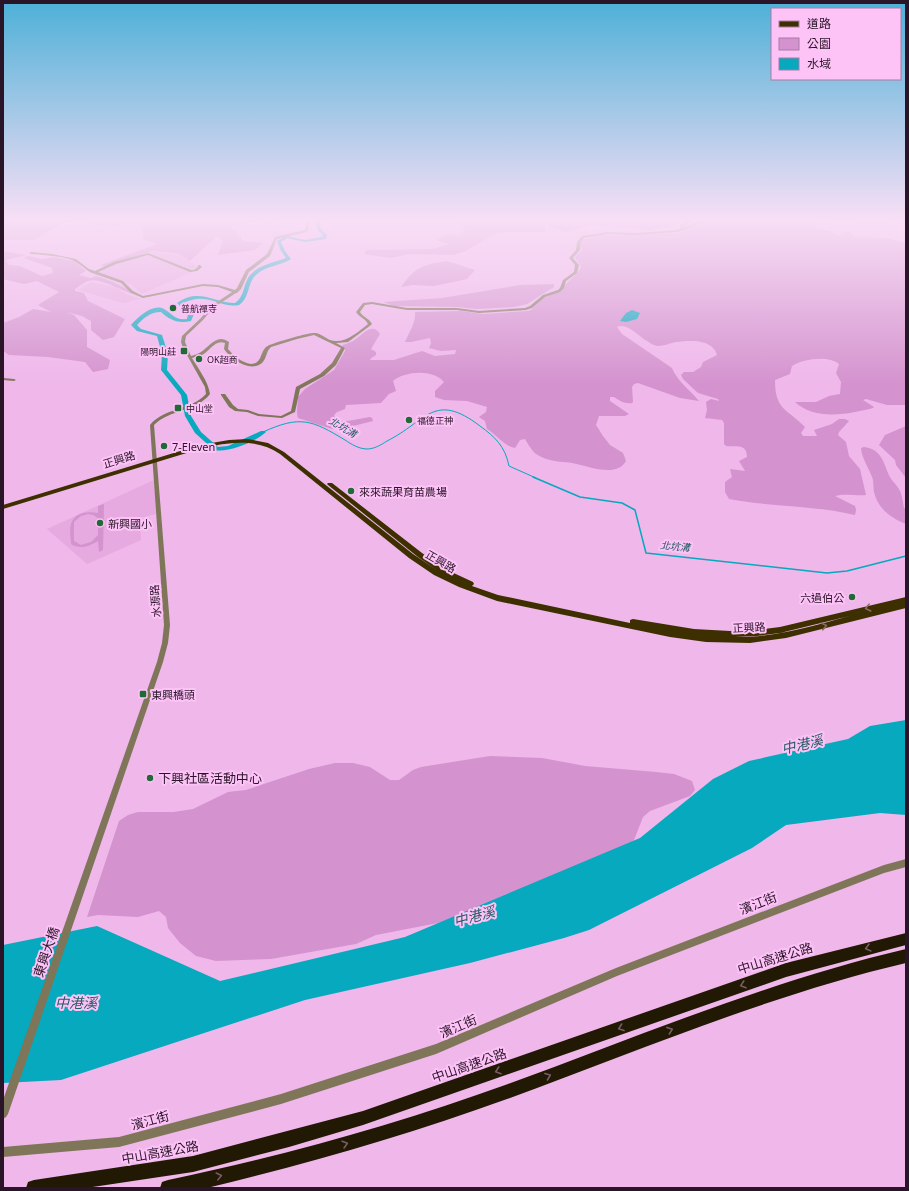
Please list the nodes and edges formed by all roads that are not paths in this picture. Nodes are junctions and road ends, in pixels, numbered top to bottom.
1 (96, 274) edge
2 (246, 274) edge
3 (574, 274) edge
4 (236, 292) junction
5 (333, 342) junction
6 (191, 357) junction
7 (3, 379) edge
8 (14, 380) dead end
9 (223, 395) dead end
10 (248, 440) junction
11 (213, 442) junction
12 (155, 458) junction
13 (3, 505) edge
14 (906, 600) edge
15 (906, 605) edge
16 (114, 799) joint
17 (906, 863) edge
18 (906, 939) edge
19 (906, 956) edge
20 (3, 1114) edge
21 (3, 1152) edge
22 (34, 1188) edge
23 (168, 1188) edge

1 - 4 street
2 - 4 street
3 - 5 street
4 - 6 street
5 - 6 street
5 - 9 street
6 - 12 street, 水源路
7 - 8 street
10 - 11 main road, 正興路
10 - 11 main road, 正興路
14 -> 10 main road, 正興路
10 -> 15 main road, 正興路
11 - 12 main road, 正興路
12 - 13 main road, 正興路
12 - 16 street, 水源路
16 - 20 street, 東興大橋
17 - 21 street, 濱江街
18 -> 22 highway, 中山高速公路
23 -> 19 highway

